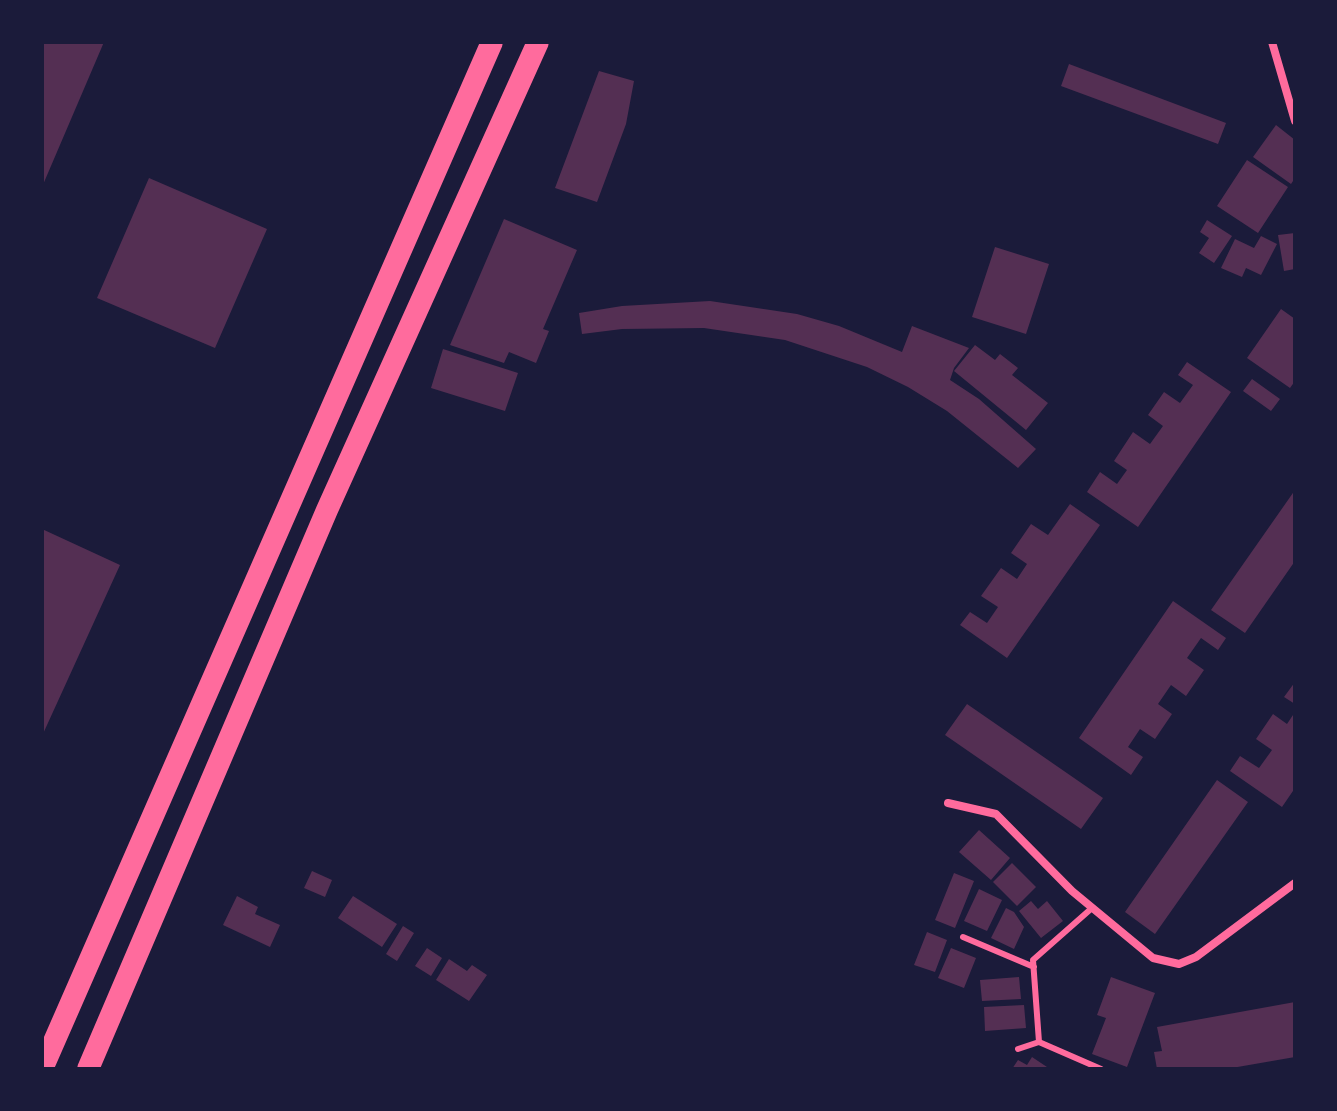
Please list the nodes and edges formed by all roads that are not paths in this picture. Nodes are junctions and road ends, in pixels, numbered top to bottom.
1 (492, 42) edge
2 (538, 42) edge
3 (1272, 42) edge
4 (1295, 121) edge
5 (948, 803) dead end
6 (1295, 883) edge
7 (1092, 908) junction
8 (963, 937) dead end
9 (1034, 967) junction
10 (1039, 1042) junction
11 (1018, 1049) dead end
12 (42, 1069) edge
13 (88, 1069) edge
14 (1101, 1069) edge

1 - 12 highway
2 - 13 highway
3 - 4 street
5 - 7 street
6 - 7 street
7 - 9 lane
8 - 9 lane
9 - 10 lane
10 - 11 lane
10 - 14 lane

